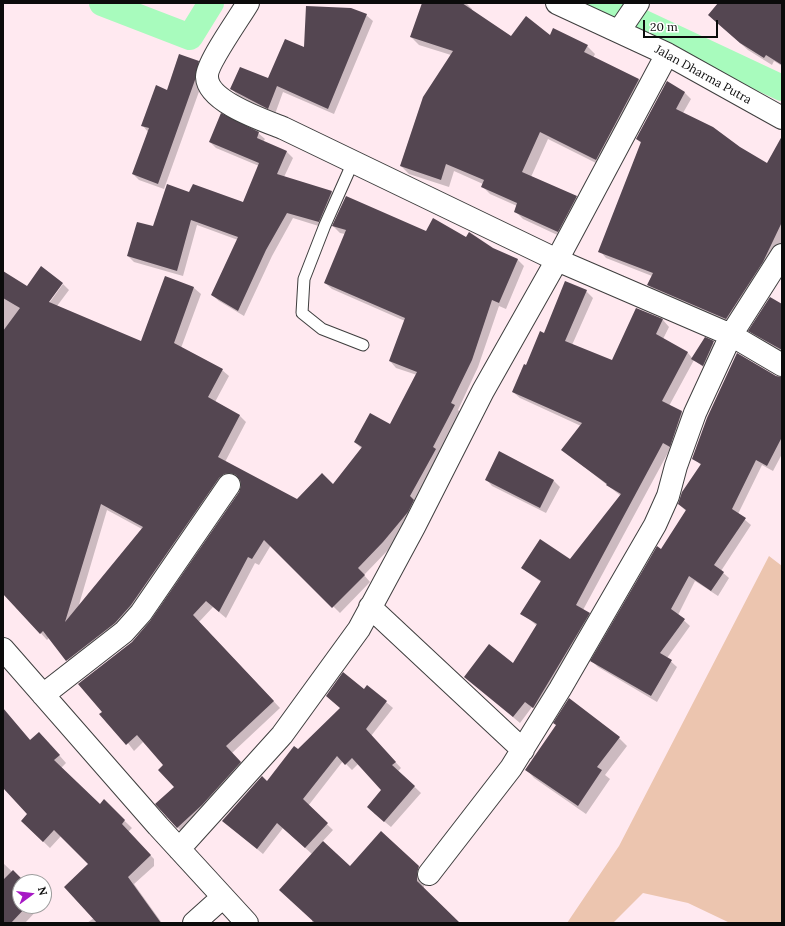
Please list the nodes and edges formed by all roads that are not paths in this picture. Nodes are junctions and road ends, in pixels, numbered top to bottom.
1 (248, 3) edge
2 (558, 3) edge
3 (638, 3) edge
4 (619, 32) junction
5 (667, 54) junction
6 (782, 118) edge
7 (353, 162) junction
8 (782, 256) edge
9 (557, 260) junction
10 (731, 335) junction
11 (363, 345) dead end
12 (782, 365) edge
13 (229, 485) dead end
14 (370, 607) junction
15 (3, 649) edge
16 (43, 695) junction
17 (523, 750) junction
18 (179, 849) junction
19 (429, 874) dead end
20 (223, 897) junction
21 (194, 923) edge
22 (247, 923) edge

1 - 7 street
2 - 4 street, Jalan Dharma Putra
3 - 4 street
4 - 5 street, Jalan Dharma Putra
5 - 6 street, Jalan Dharma Putra
5 - 9 street
7 - 9 street
7 - 11 lane
8 - 10 street
9 - 10 street
9 - 14 street
10 - 12 street
10 - 17 street
13 - 16 street
14 - 17 street
14 - 18 street
15 - 16 street
16 - 18 street
17 - 19 street
18 - 20 street
20 - 21 street
20 - 22 street

